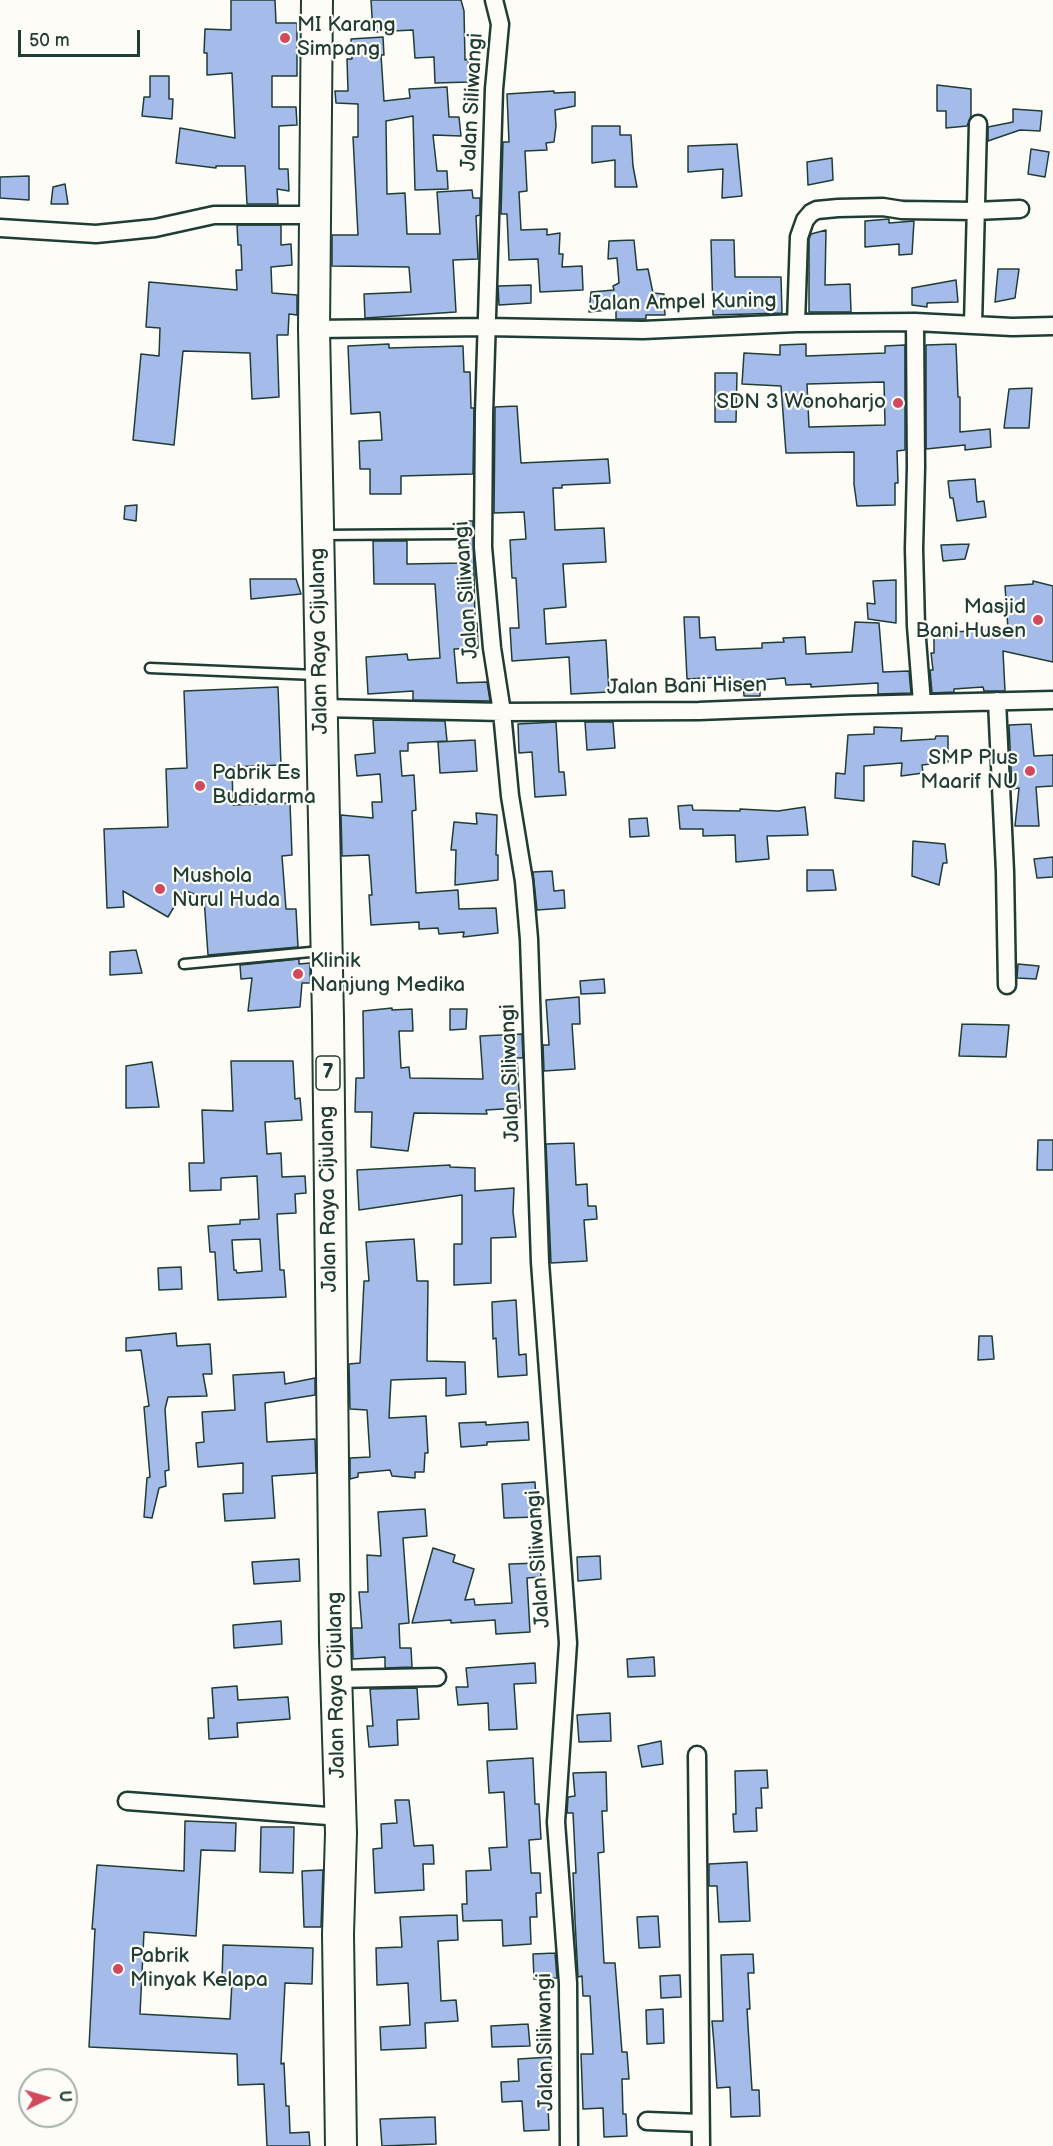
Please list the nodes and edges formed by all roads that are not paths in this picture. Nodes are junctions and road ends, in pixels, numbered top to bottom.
1 (317, 0) edge
2 (494, 0) edge
3 (978, 124) dead end
4 (1020, 209) dead end
5 (975, 211) junction
6 (316, 215) junction
7 (0, 228) edge
8 (915, 322) junction
9 (796, 323) junction
10 (973, 325) junction
11 (1053, 326) edge
12 (488, 327) junction
13 (314, 329) junction
14 (457, 534) dead end
15 (318, 535) junction
16 (150, 668) dead end
17 (321, 675) junction
18 (1053, 700) edge
19 (997, 701) junction
20 (922, 703) junction
21 (322, 708) junction
22 (502, 712) junction
23 (326, 951) junction
24 (184, 964) dead end
25 (1007, 985) dead end
26 (437, 1677) dead end
27 (336, 1679) junction
28 (697, 1755) dead end
29 (128, 1802) dead end
30 (340, 1817) junction
31 (647, 2121) dead end
32 (700, 2123) junction
33 (341, 2146) edge
34 (569, 2146) edge
35 (701, 2146) edge

1 - 6 highway, Jalan Raya Cijulang / 7
2 - 12 street, Jalan Siliwangi
3 - 5 street
4 - 5 street
5 - 9 street
5 - 10 street
6 - 7 street
6 - 13 highway, Jalan Raya Cijulang / 7
8 - 9 street, Jalan Ampel Kuning
8 - 10 street, Jalan Ampel Kuning
8 - 20 street
9 - 12 street, Jalan Ampel Kuning
10 - 11 street, Jalan Ampel Kuning
12 - 13 street, Jalan Ampel Kuning
12 - 22 street, Jalan Siliwangi
13 - 15 highway, Jalan Raya Cijulang / 7
14 - 15 lane
15 - 17 highway, Jalan Raya Cijulang / 7
16 - 17 lane
17 - 21 highway, Jalan Raya Cijulang / 7
18 - 19 street, Jalan Bani Hisen
19 - 20 street, Jalan Bani Hisen
19 - 25 street
20 - 22 street, Jalan Bani Hisen
21 - 22 street, Jalan Bani Hisen
21 - 23 highway, Jalan Raya Cijulang / 7
22 - 34 street, Jalan Siliwangi
23 - 24 lane
23 - 27 highway, Jalan Raya Cijulang / 7
26 - 27 street
27 - 30 highway, Jalan Raya Cijulang / 7
28 - 32 street
29 - 30 street
30 - 33 highway, Jalan Raya Cijulang / 7
31 - 32 street
32 - 35 street

